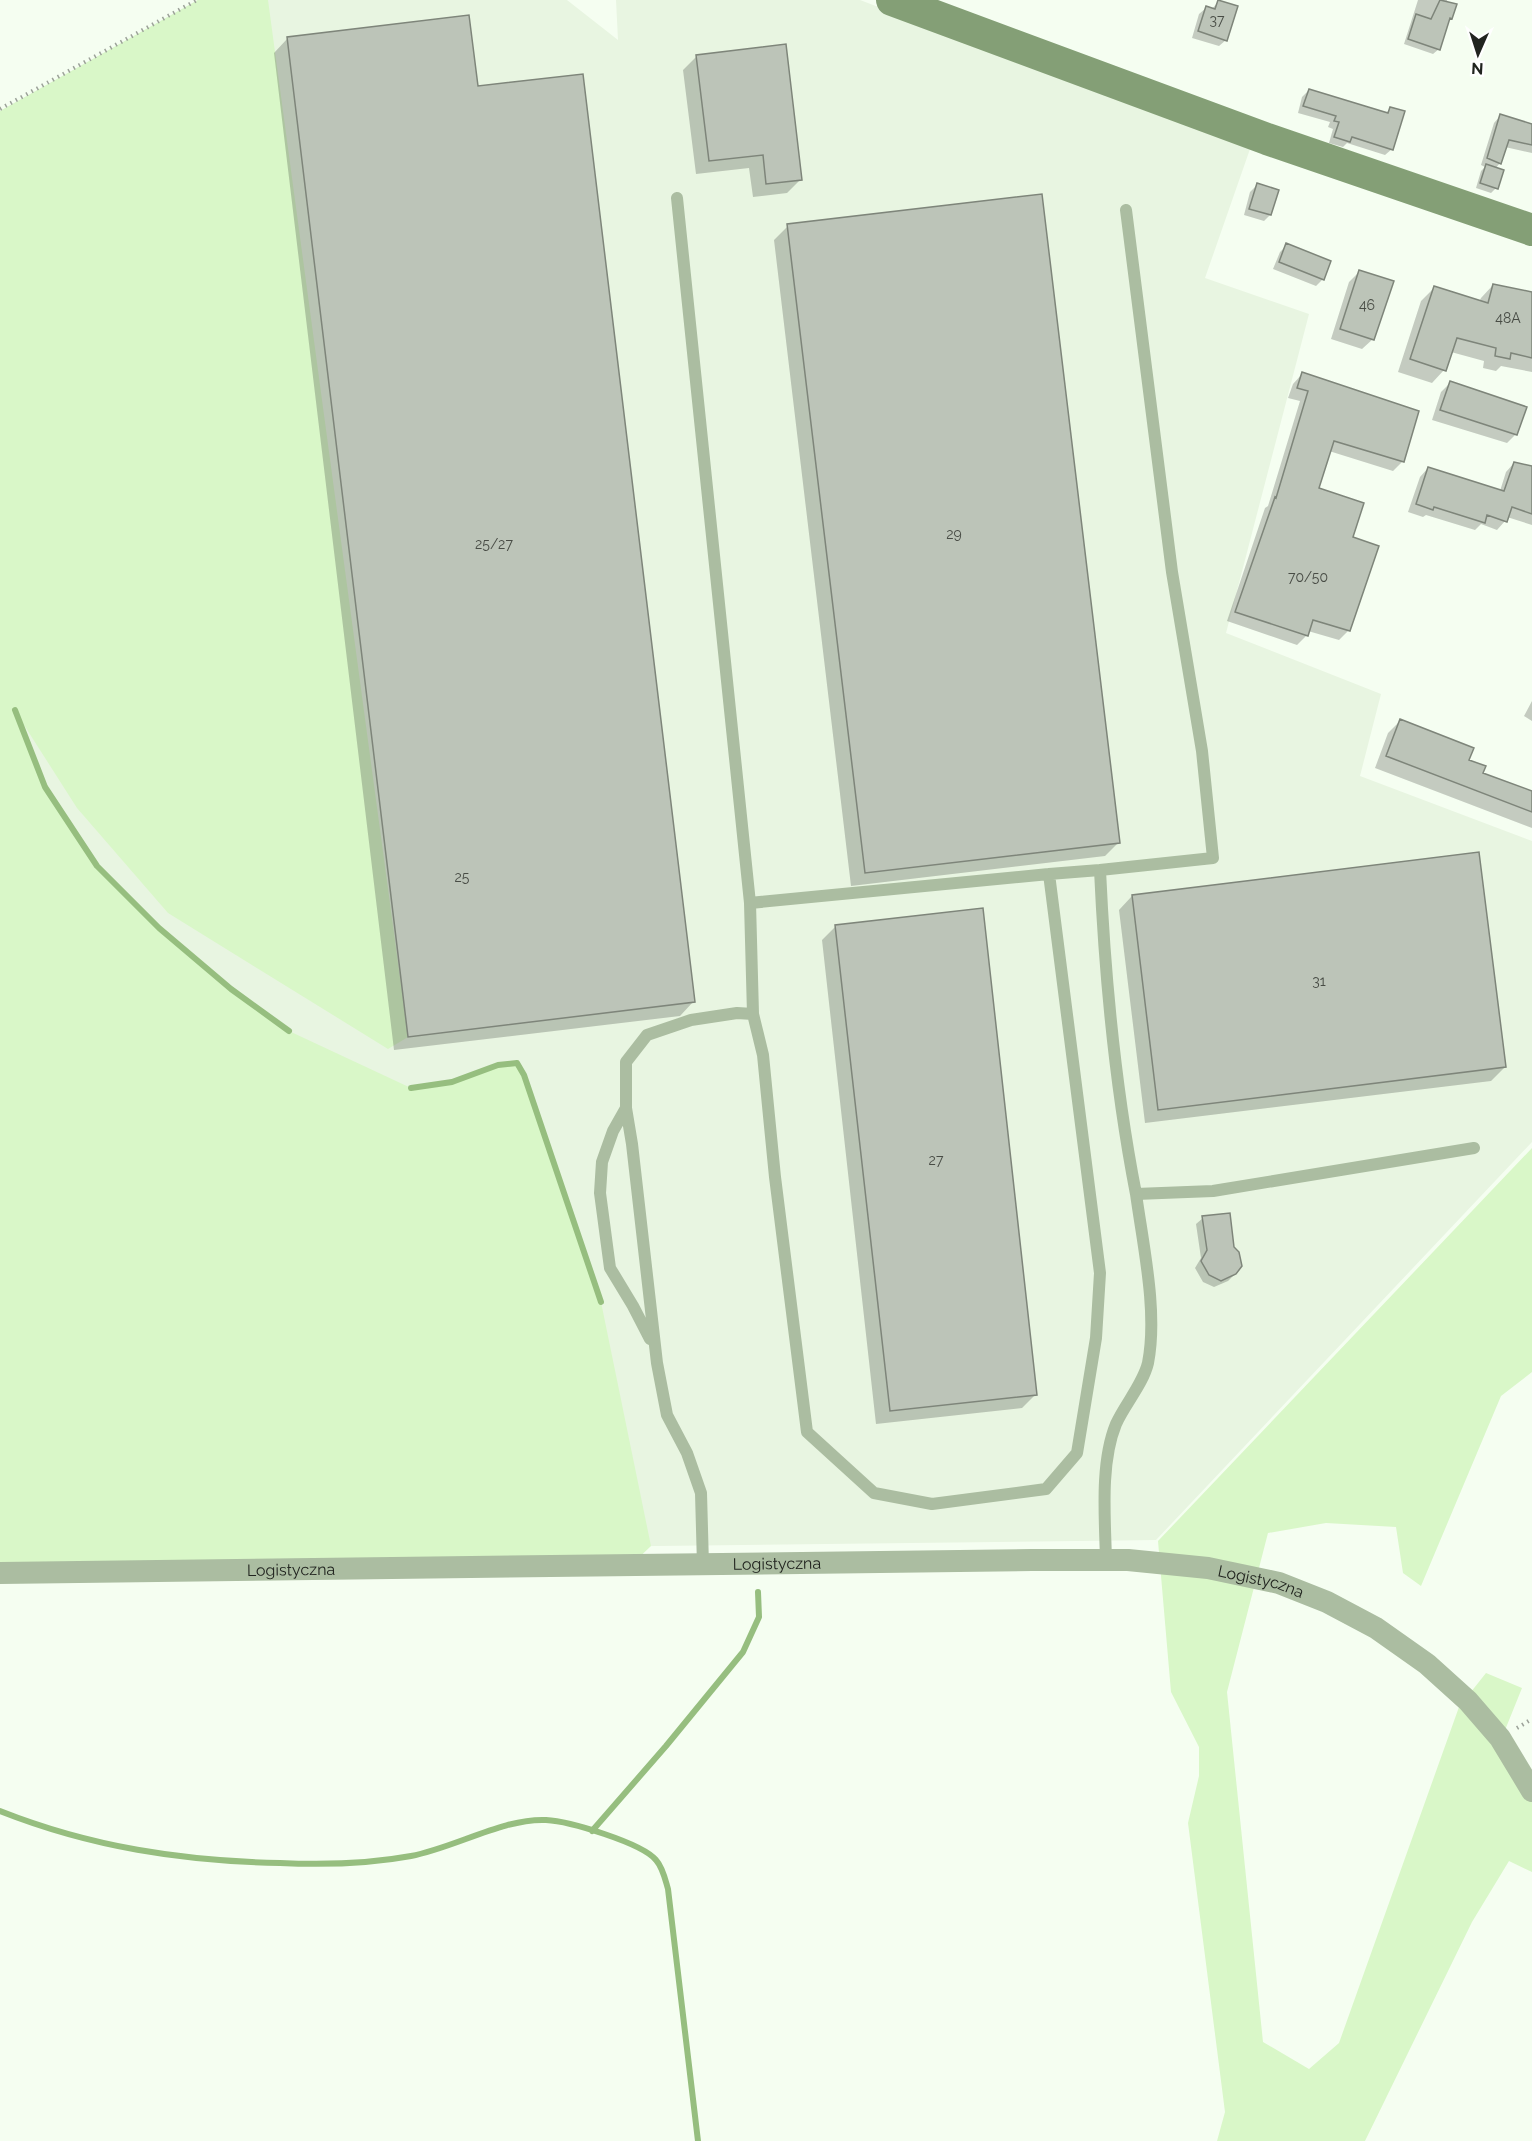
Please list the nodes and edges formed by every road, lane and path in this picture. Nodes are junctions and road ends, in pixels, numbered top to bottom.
1 (197, 0) edge
2 (892, 0) edge
3 (0, 109) edge
4 (677, 198) dead end
5 (1126, 210) dead end
6 (1532, 230) edge
7 (1100, 870) junction
8 (1049, 874) junction
9 (750, 903) junction
10 (753, 1014) junction
11 (626, 1108) junction
12 (1474, 1148) dead end
13 (1136, 1194) junction
14 (657, 1363) junction
15 (1106, 1560) junction
16 (703, 1565) junction
17 (0, 1573) edge
18 (1532, 1791) edge

1 - 3 path
2 - 6 street
4 - 9 lane
5 - 7 lane
7 - 8 lane
7 - 13 lane
8 - 9 lane
8 - 10 lane
9 - 10 lane
10 - 11 lane
11 - 14 lane
11 - 14 lane
12 - 13 lane
13 - 15 lane
14 - 16 lane
15 - 16 street, Logistyczna
15 - 18 street, Logistyczna
16 - 17 street, Logistyczna

